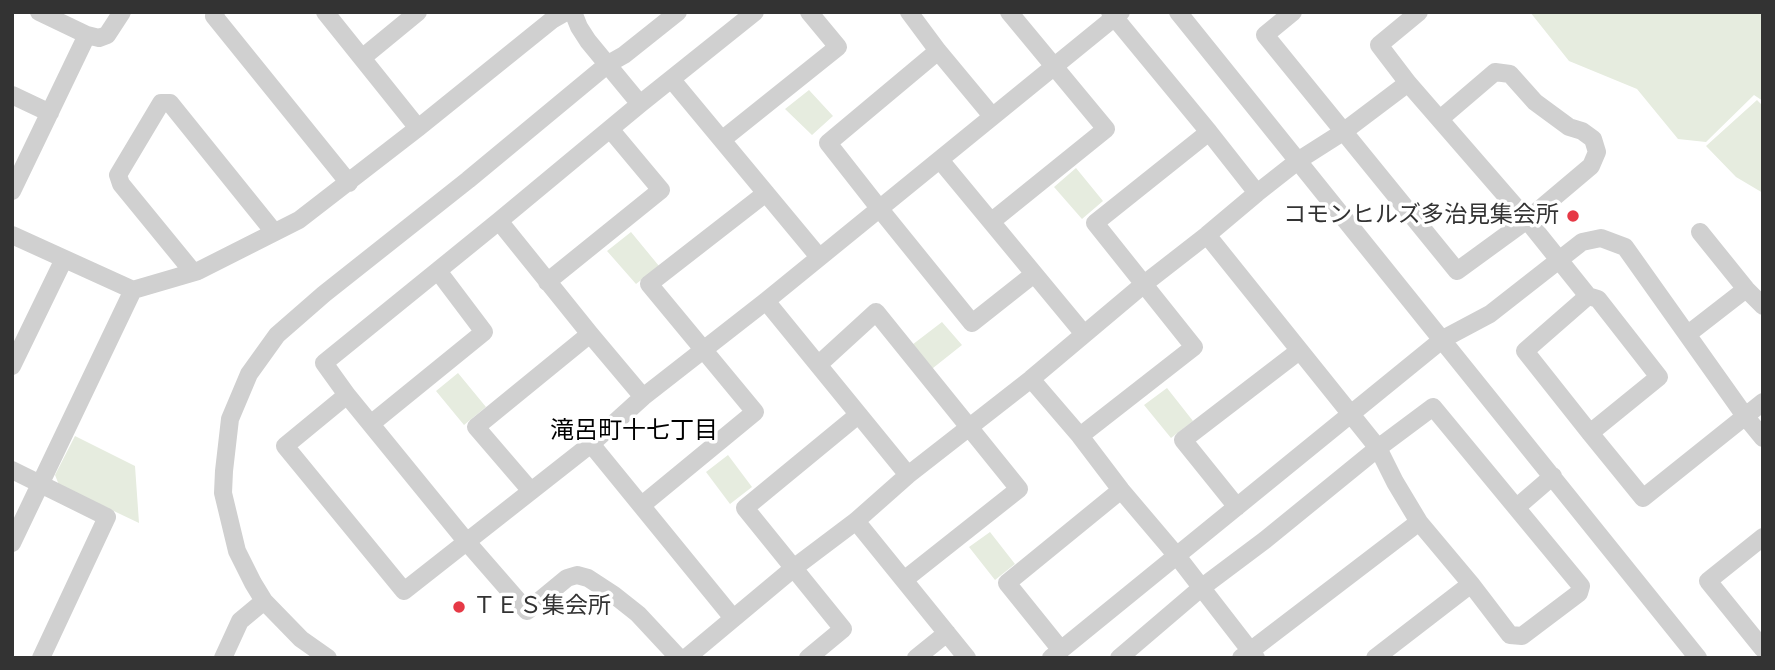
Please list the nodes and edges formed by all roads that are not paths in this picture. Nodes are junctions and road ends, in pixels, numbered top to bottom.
1 (122, 12) edge
2 (216, 12) edge
3 (325, 12) edge
4 (418, 12) edge
5 (566, 12) edge
6 (573, 12) edge
7 (678, 12) edge
8 (755, 12) edge
9 (809, 12) edge
10 (909, 12) edge
11 (1009, 12) edge
12 (1178, 12) edge
13 (1293, 12) edge
14 (1419, 12) edge
15 (45, 13) edge
16 (1115, 14) edge
17 (87, 34) junction
18 (938, 51) junction
19 (362, 58) junction
20 (608, 64) junction
21 (1053, 67) junction
22 (672, 80) junction
23 (1408, 83) junction
24 (12, 95) edge
25 (640, 104) junction
26 (50, 113) junction
27 (992, 116) junction
28 (1440, 119) junction
29 (418, 128) junction
30 (610, 129) junction
31 (1209, 132) junction
32 (1343, 132) junction
33 (723, 139) junction
34 (940, 160) junction
35 (1299, 160) junction
36 (349, 183) junction
37 (12, 191) edge
38 (766, 193) junction
39 (1257, 193) junction
40 (879, 208) junction
41 (1527, 220) junction
42 (499, 221) junction
43 (992, 221) junction
44 (274, 232) junction
45 (1700, 232) dead end
46 (12, 235) edge
47 (1207, 235) junction
48 (819, 257) junction
49 (64, 259) junction
50 (1558, 260) junction
51 (438, 271) junction
52 (192, 272) junction
53 (1034, 274) junction
54 (547, 282) junction
55 (1144, 284) junction
56 (1746, 289) junction
57 (133, 290) junction
58 (1588, 296) junction
59 (766, 301) junction
60 (1763, 306) edge
61 (590, 334) junction
62 (1084, 334) junction
63 (1688, 334) junction
64 (1443, 339) junction
65 (704, 349) junction
66 (1299, 351) junction
67 (818, 365) junction
68 (12, 366) edge
69 (1031, 379) junction
70 (347, 395) junction
71 (643, 397) junction
72 (1763, 402) edge
73 (858, 415) junction
74 (1351, 415) junction
75 (1745, 416) junction
76 (372, 423) junction
77 (969, 427) junction
78 (1590, 433) junction
79 (1080, 436) junction
80 (1763, 439) edge
81 (591, 444) junction
82 (1378, 449) junction
83 (12, 470) edge
84 (908, 475) junction
85 (1553, 476) junction
86 (41, 484) junction
87 (1121, 490) junction
88 (531, 491) junction
89 (642, 505) junction
90 (1237, 507) junction
91 (1517, 507) junction
92 (856, 521) junction
93 (1419, 522) junction
94 (1763, 537) edge
95 (466, 541) junction
96 (12, 543) edge
97 (1177, 556) junction
98 (795, 567) junction
99 (904, 580) junction
100 (1471, 584) junction
101 (1201, 588) junction
102 (264, 601) junction
103 (733, 618) junction
104 (947, 633) junction
105 (1763, 649) edge
106 (1056, 654) edge
107 (1249, 655) edge
108 (41, 658) edge
109 (223, 658) edge
110 (328, 658) edge
111 (680, 658) edge
112 (686, 658) edge
113 (808, 658) edge
114 (916, 658) edge
115 (967, 658) edge
116 (1119, 658) edge
117 (1375, 658) edge
118 (1698, 658) edge

1 - 17 street
2 - 36 street
3 - 19 street
4 - 19 street
5 - 29 street
6 - 20 street
7 - 20 street
8 - 22 street
9 - 33 street
10 - 18 street
11 - 21 street
12 - 35 street
13 - 32 street
14 - 23 street
15 - 17 street
16 - 21 street
16 - 31 street
17 - 26 street
18 - 27 street
18 - 40 street
19 - 29 street
20 - 25 street
20 - 102 street
21 - 27 street
21 - 43 street
22 - 25 street
22 - 33 street
23 - 28 street
23 - 32 street
24 - 26 street
25 - 30 street
26 - 37 street
27 - 34 street
28 - 41 street
28 - 41 street
29 - 36 street
30 - 42 street
30 - 54 street
31 - 39 street
31 - 55 street
32 - 35 street
32 - 41 street
33 - 38 street
34 - 40 street
34 - 43 street
35 - 39 street
35 - 64 street
36 - 44 street
38 - 48 street
38 - 65 street
39 - 47 street
40 - 48 street
40 - 53 street
41 - 50 street
42 - 51 street
42 - 54 street
43 - 53 street
44 - 52 street
44 - 52 street
45 - 56 street
46 - 49 street
47 - 55 street
47 - 66 street
48 - 59 street
49 - 57 street
49 - 68 street
50 - 58 street
50 - 63 street
50 - 64 street
51 - 70 street
51 - 76 street
52 - 57 street
53 - 62 street
54 - 61 street
55 - 62 street
55 - 79 street
56 - 60 street
56 - 63 street
57 - 86 street
58 - 78 street
58 - 78 street
59 - 65 street
59 - 67 street
61 - 71 street
61 - 88 street
62 - 69 street
63 - 75 street
64 - 74 street
64 - 85 street
65 - 71 street
65 - 89 street
66 - 74 street
66 - 90 street
67 - 73 street
67 - 77 street
69 - 77 street
69 - 79 street
70 - 76 street
70 - 95 street
71 - 81 street
72 - 75 street
73 - 84 street
73 - 98 street
74 - 82 street
74 - 90 street
75 - 78 street
75 - 80 street
76 - 95 street
77 - 84 street
77 - 99 street
79 - 87 street
81 - 88 street
81 - 89 street
82 - 91 street
82 - 93 street
82 - 101 street
83 - 86 street
84 - 92 street
85 - 91 street
85 - 118 street
86 - 96 street
86 - 108 street
87 - 97 street
87 - 106 street
88 - 95 street
89 - 103 street
90 - 97 street
91 - 100 street
92 - 98 street
92 - 99 street
93 - 100 street
93 - 107 street
94 - 105 street
95 - 111 street
97 - 101 street
97 - 106 street
98 - 103 street
98 - 113 street
99 - 104 street
100 - 117 street
101 - 107 street
101 - 116 street
102 - 109 street
102 - 110 street
103 - 112 street
104 - 114 street
104 - 115 street

